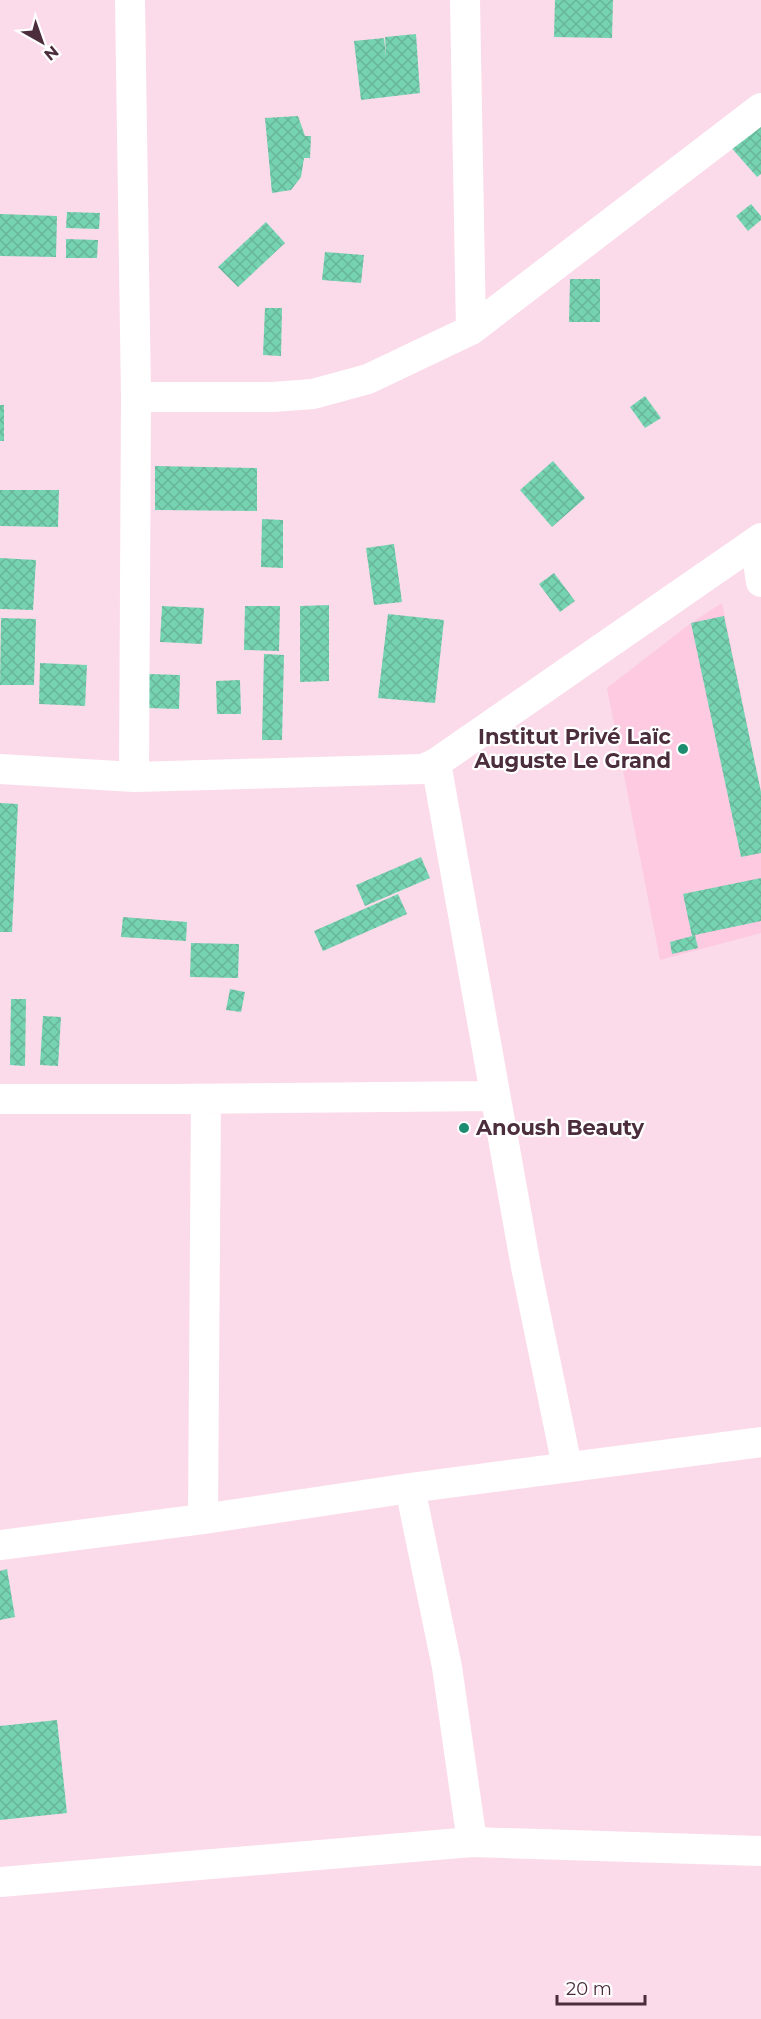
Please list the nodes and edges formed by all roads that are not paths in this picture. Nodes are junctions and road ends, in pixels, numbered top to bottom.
1 (130, 0) edge
2 (465, 0) edge
3 (761, 108) edge
4 (471, 330) junction
5 (136, 397) junction
6 (758, 540) edge
7 (761, 582) edge
8 (436, 763) junction
9 (0, 769) edge
10 (134, 777) junction
11 (494, 1096) junction
12 (0, 1099) edge
13 (206, 1099) junction
14 (761, 1442) edge
15 (567, 1466) junction
16 (410, 1488) junction
17 (203, 1519) junction
18 (0, 1545) edge
19 (472, 1842) junction
20 (761, 1851) edge
21 (0, 1882) edge

1 - 5 street
2 - 4 street
3 - 4 street
4 - 5 street
5 - 10 street
6 - 7 street
6 - 8 street
8 - 10 street
8 - 11 street
9 - 10 street
11 - 13 street
11 - 15 street
12 - 13 street
13 - 17 street
14 - 15 street
15 - 16 street
16 - 17 street
16 - 19 street
17 - 18 street
19 - 20 street
19 - 21 street

